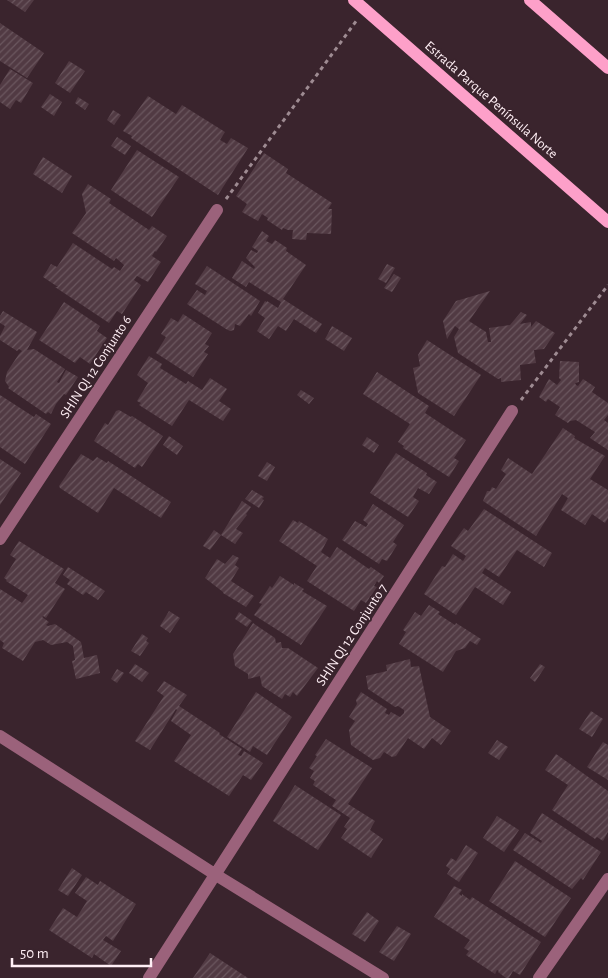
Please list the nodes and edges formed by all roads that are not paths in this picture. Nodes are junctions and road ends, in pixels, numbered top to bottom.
1 (354, 0) edge
2 (530, 0) edge
3 (608, 68) edge
4 (217, 210) road end
5 (608, 222) edge
6 (512, 411) road end
7 (0, 540) edge
8 (0, 736) edge
9 (216, 875) junction
10 (608, 878) edge
11 (149, 978) edge
12 (383, 978) edge
13 (539, 978) edge

1 - 5 main road, Estrada Parque Península Norte
2 - 3 main road
4 - 7 street, SHIN QI 12 Conjunto 6
6 - 9 street, SHIN QI 12 Conjunto 7
8 - 9 street
9 - 11 street, SHIN QI 12 Conjunto 7
9 - 12 street
10 - 13 street

